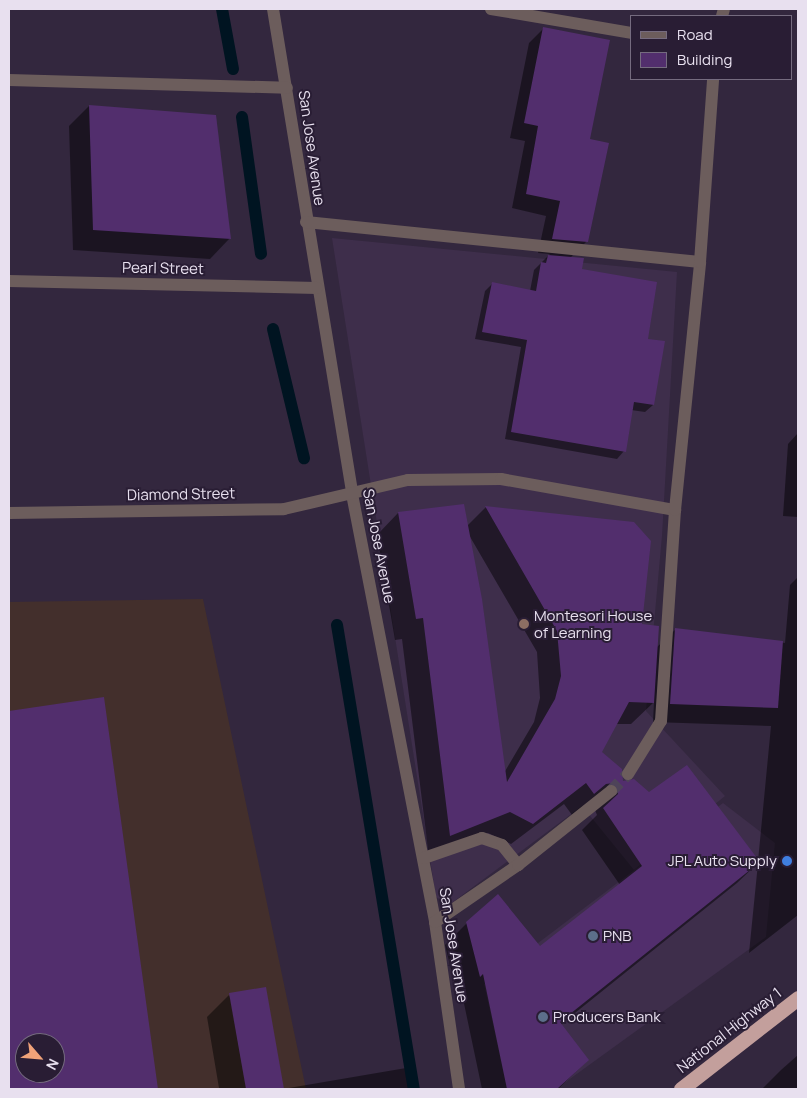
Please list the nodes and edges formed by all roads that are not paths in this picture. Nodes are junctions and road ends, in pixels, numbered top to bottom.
1 (273, 9) edge
2 (491, 9) edge
3 (630, 33) edge
4 (9, 80) edge
5 (713, 80) edge
6 (287, 88) junction
7 (306, 222) junction
8 (700, 262) junction
9 (9, 281) edge
10 (317, 288) junction
11 (352, 494) junction
12 (674, 510) junction
13 (9, 513) edge
14 (628, 774) tunnel mouth
15 (611, 791) tunnel mouth
16 (424, 858) junction
17 (518, 865) junction
18 (435, 922) junction
19 (798, 998) edge
20 (459, 1089) edge
21 (681, 1089) edge

1 - 6 street, San Jose Avenue
2 - 3 street
4 - 6 street
5 - 8 street
6 - 7 street, San Jose Avenue
7 - 8 street
7 - 10 street, San Jose Avenue
8 - 12 street
9 - 10 street, Pearl Street
10 - 11 street, San Jose Avenue
11 - 12 street, Diamond Street
11 - 13 street, Diamond Street
11 - 16 street, San Jose Avenue
12 - 14 street
15 - 17 street
16 - 17 street
16 - 18 street, San Jose Avenue
17 - 18 street
18 - 20 street, San Jose Avenue
19 - 21 highway, National Highway 1

